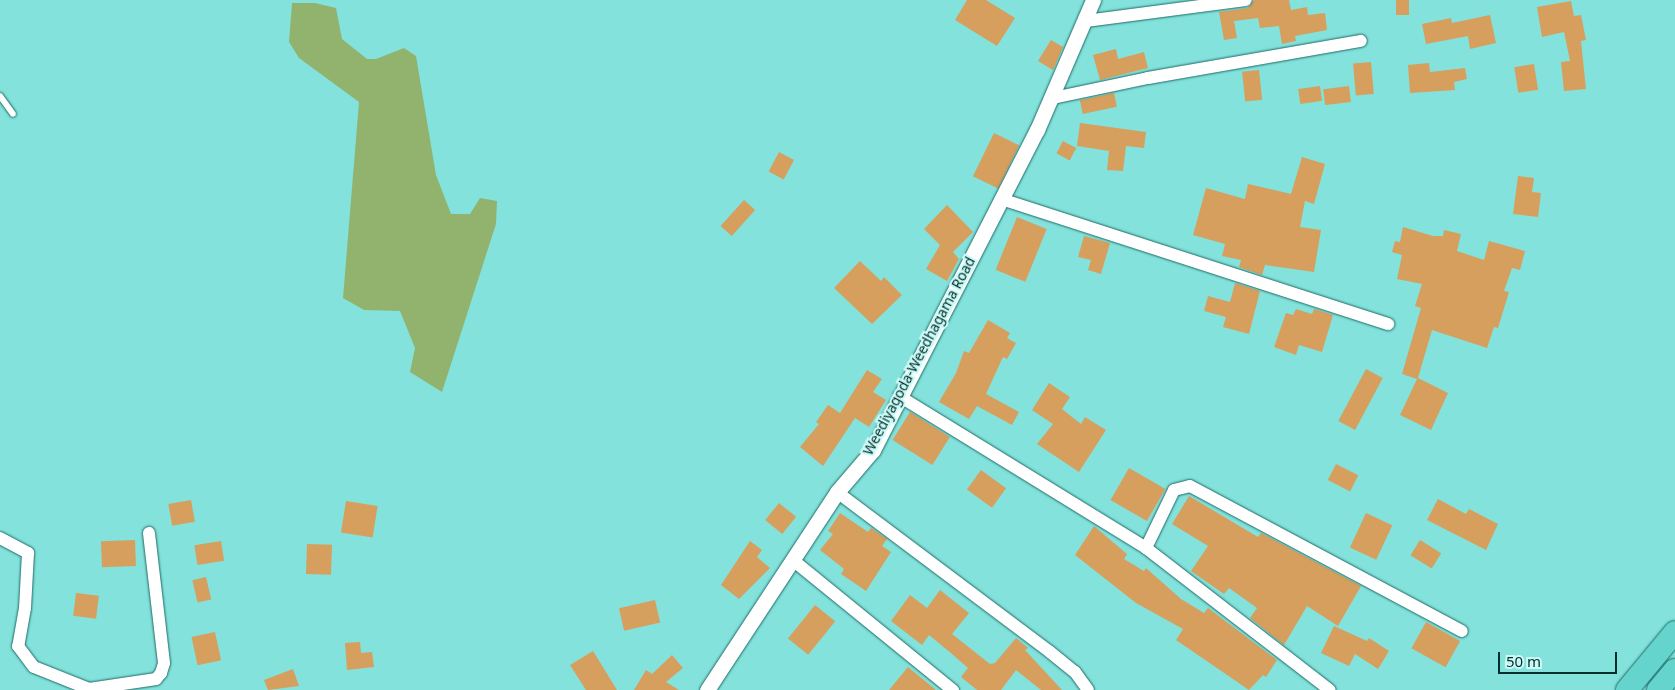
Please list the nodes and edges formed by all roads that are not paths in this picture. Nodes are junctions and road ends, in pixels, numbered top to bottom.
1 (1093, 0) edge
2 (1246, 0) edge
3 (1086, 21) junction
4 (1361, 41) dead end
5 (0, 96) edge
6 (1053, 98) junction
7 (13, 114) dead end
8 (1001, 199) junction
9 (1388, 324) dead end
10 (899, 396) junction
11 (837, 492) junction
12 (149, 533) dead end
13 (0, 538) edge
14 (1146, 548) junction
15 (794, 560) junction
16 (1462, 631) dead end
17 (1675, 632) edge
18 (1675, 670) edge
19 (89, 689) edge
20 (707, 690) edge
21 (953, 690) edge
22 (1088, 690) edge
23 (1330, 690) edge
24 (1627, 690) edge
25 (1658, 690) edge

1 - 3 street, Weediyagoda-Weedhagama Road
2 - 3 street
3 - 6 street, Weediyagoda-Weedhagama Road
4 - 6 street
5 - 7 lane
6 - 8 street, Weediyagoda-Weedhagama Road
8 - 9 street
8 - 10 street, Weediyagoda-Weedhagama Road
10 - 11 street, Weediyagoda-Weedhagama Road
10 - 14 street
11 - 15 street, Weediyagoda-Weedhagama Road
11 - 22 street
12 - 19 street
13 - 19 street
14 - 16 street
14 - 23 street
15 - 20 street, Weediyagoda-Weedhagama Road
15 - 21 street
17 - 24 highway
18 - 25 highway

